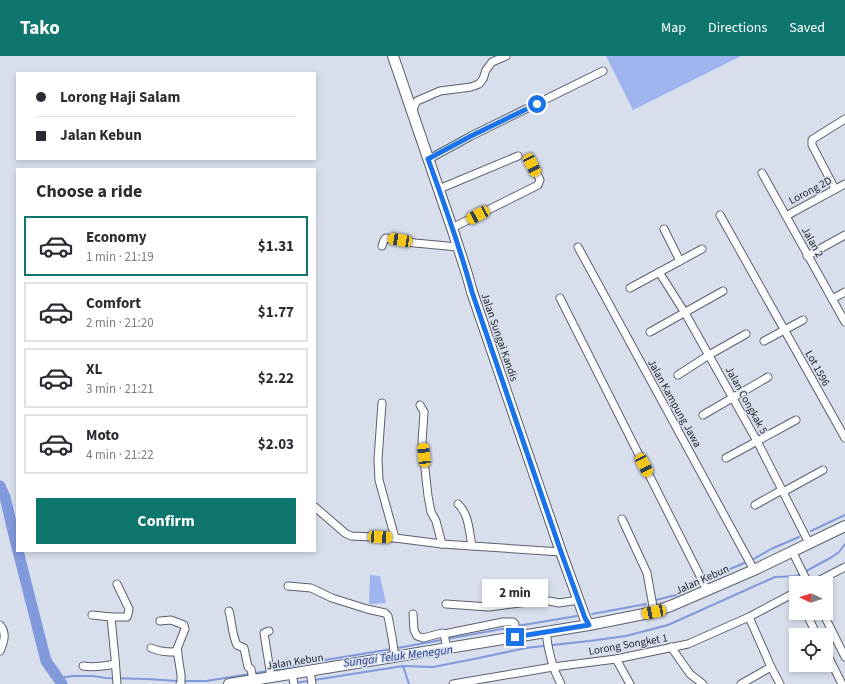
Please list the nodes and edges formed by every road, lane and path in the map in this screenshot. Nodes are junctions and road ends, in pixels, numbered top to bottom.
1 (393, 56) edge
2 (506, 56) edge
3 (603, 71) dead end
4 (412, 111) junction
5 (845, 119) edge
6 (518, 156) dead end
7 (428, 159) junction
8 (532, 165) dead end
9 (762, 173) dead end
10 (845, 184) edge
11 (439, 189) junction
12 (836, 189) junction
13 (720, 215) dead end
14 (786, 216) junction
15 (452, 228) junction
16 (664, 229) dead end
17 (845, 235) edge
18 (382, 246) dead end
19 (578, 247) dead end
20 (458, 248) junction
21 (702, 249) dead end
22 (807, 256) junction
23 (680, 260) junction
24 (660, 272) junction
25 (630, 288) dead end
26 (724, 291) dead end
27 (845, 292) edge
28 (560, 298) dead end
29 (832, 299) junction
30 (685, 313) junction
31 (803, 320) dead end
32 (845, 322) edge
33 (784, 330) junction
34 (650, 332) dead end
35 (746, 334) dead end
36 (764, 341) dead end
37 (709, 355) junction
38 (678, 375) dead end
39 (768, 377) dead end
40 (734, 398) junction
41 (382, 403) dead end
42 (420, 405) dead end
43 (703, 416) dead end
44 (796, 420) dead end
45 (845, 438) edge
46 (757, 441) junction
47 (726, 458) dead end
48 (823, 470) dead end
49 (783, 491) junction
50 (458, 504) dead end
51 (755, 504) dead end
52 (316, 509) edge
53 (622, 519) dead end
54 (845, 526) edge
55 (395, 538) junction
56 (809, 543) junction
57 (442, 544) junction
58 (472, 546) junction
59 (792, 551) junction
60 (561, 552) junction
61 (845, 567) edge
62 (754, 570) junction
63 (804, 576) edge
64 (828, 576) edge
65 (117, 584) dead end
66 (288, 586) dead end
67 (708, 590) junction
68 (789, 596) edge
69 (579, 600) junction
70 (446, 604) dead end
71 (229, 611) dead end
72 (654, 612) junction
73 (412, 614) dead end
74 (92, 615) dead end
75 (111, 617) junction
76 (749, 617) junction
77 (826, 620) edge
78 (160, 621) dead end
79 (0, 625) edge
80 (589, 625) junction
81 (515, 630) junction
82 (269, 631) dead end
83 (546, 637) junction
84 (446, 640) junction
85 (671, 647) junction
86 (151, 648) dead end
87 (0, 651) edge
88 (394, 651) junction
89 (178, 652) junction
90 (845, 657) edge
91 (616, 659) junction
92 (115, 664) junction
93 (83, 666) dead end
94 (833, 666) edge
95 (553, 667) junction
96 (772, 668) junction
97 (270, 673) junction
98 (252, 676) junction
99 (311, 678) edge
100 (116, 680) edge
101 (293, 680) edge
102 (181, 682) edge
103 (229, 684) edge
104 (453, 684) edge
105 (561, 684) edge
106 (630, 684) edge
107 (703, 684) edge
108 (741, 684) edge
109 (780, 684) edge
110 (842, 684) edge

1 - 4 main road, Jalan Sungai Kandis
2 - 4 street
3 - 7 street
4 - 7 main road, Jalan Sungai Kandis
5 - 12 street
6 - 11 street
7 - 11 main road, Jalan Sungai Kandis
8 - 15 street
9 - 14 street, Jalan 2
10 - 12 street, Lorong 2D
11 - 15 main road, Jalan Sungai Kandis
12 - 14 street, Lorong 2D
13 - 33 street, Lot 1596
14 - 22 street, Jalan 2
15 - 20 main road, Jalan Sungai Kandis
16 - 23 street
17 - 22 street
18 - 20 street
19 - 62 street, Jalan Kampung Jawa
20 - 60 main road, Jalan Sungai Kandis
21 - 23 street
22 - 29 street, Jalan 2
23 - 24 street
24 - 25 street
24 - 30 street, Jalan Congkak 5
26 - 30 street
27 - 29 street
28 - 67 street
29 - 32 street, Jalan 2
30 - 34 street
30 - 37 street, Jalan Congkak 5
31 - 33 street
33 - 36 street
33 - 45 street, Lot 1596
35 - 37 street
37 - 38 street
37 - 40 street, Jalan Congkak 5
39 - 40 street
40 - 43 street
40 - 46 street, Jalan Congkak 5
41 - 55 street
42 - 57 street
44 - 46 street
46 - 47 street
46 - 49 street, Jalan Congkak 5
48 - 49 street
49 - 51 street
49 - 56 street, Jalan Congkak 5
50 - 58 street
52 - 55 street
53 - 72 street
54 - 56 main road, Jalan Kebun
55 - 57 street
56 - 59 main road, Jalan Kebun
57 - 58 street
58 - 60 street
59 - 62 main road, Jalan Kebun
59 - 63 street
60 - 69 main road, Jalan Sungai Kandis
61 - 64 street
62 - 67 main road, Jalan Kebun
65 - 75 street
66 - 88 street
67 - 72 main road, Jalan Kebun
68 - 76 street, Lorong Songket 1
69 - 70 street
69 - 80 main road, Jalan Sungai Kandis
71 - 98 street
72 - 80 main road, Jalan Kebun
73 - 84 street
74 - 75 street
75 - 92 street
76 - 85 street, Lorong Songket 1
76 - 96 street
77 - 90 street
78 - 89 street
79 - 87 street
80 - 83 main road, Jalan Kebun
81 - 83 main road, Jalan Kebun
81 - 84 main road, Jalan Kebun
81 - 84 street
82 - 97 street
83 - 95 street
84 - 88 main road, Jalan Kebun
85 - 91 street, Lorong Songket 1
85 - 107 street
86 - 89 street
88 - 99 main road, Jalan Kebun
89 - 102 street
91 - 95 street, Lorong Songket 1
91 - 106 street
92 - 93 street
92 - 100 street
94 - 110 street
95 - 104 street, Lorong Songket 1
95 - 105 street
96 - 108 street
96 - 109 street
97 - 98 main road, Jalan Kebun
97 - 101 main road, Jalan Kebun
98 - 103 main road, Jalan Kebun
99 - 101 main road, Jalan Kebun

